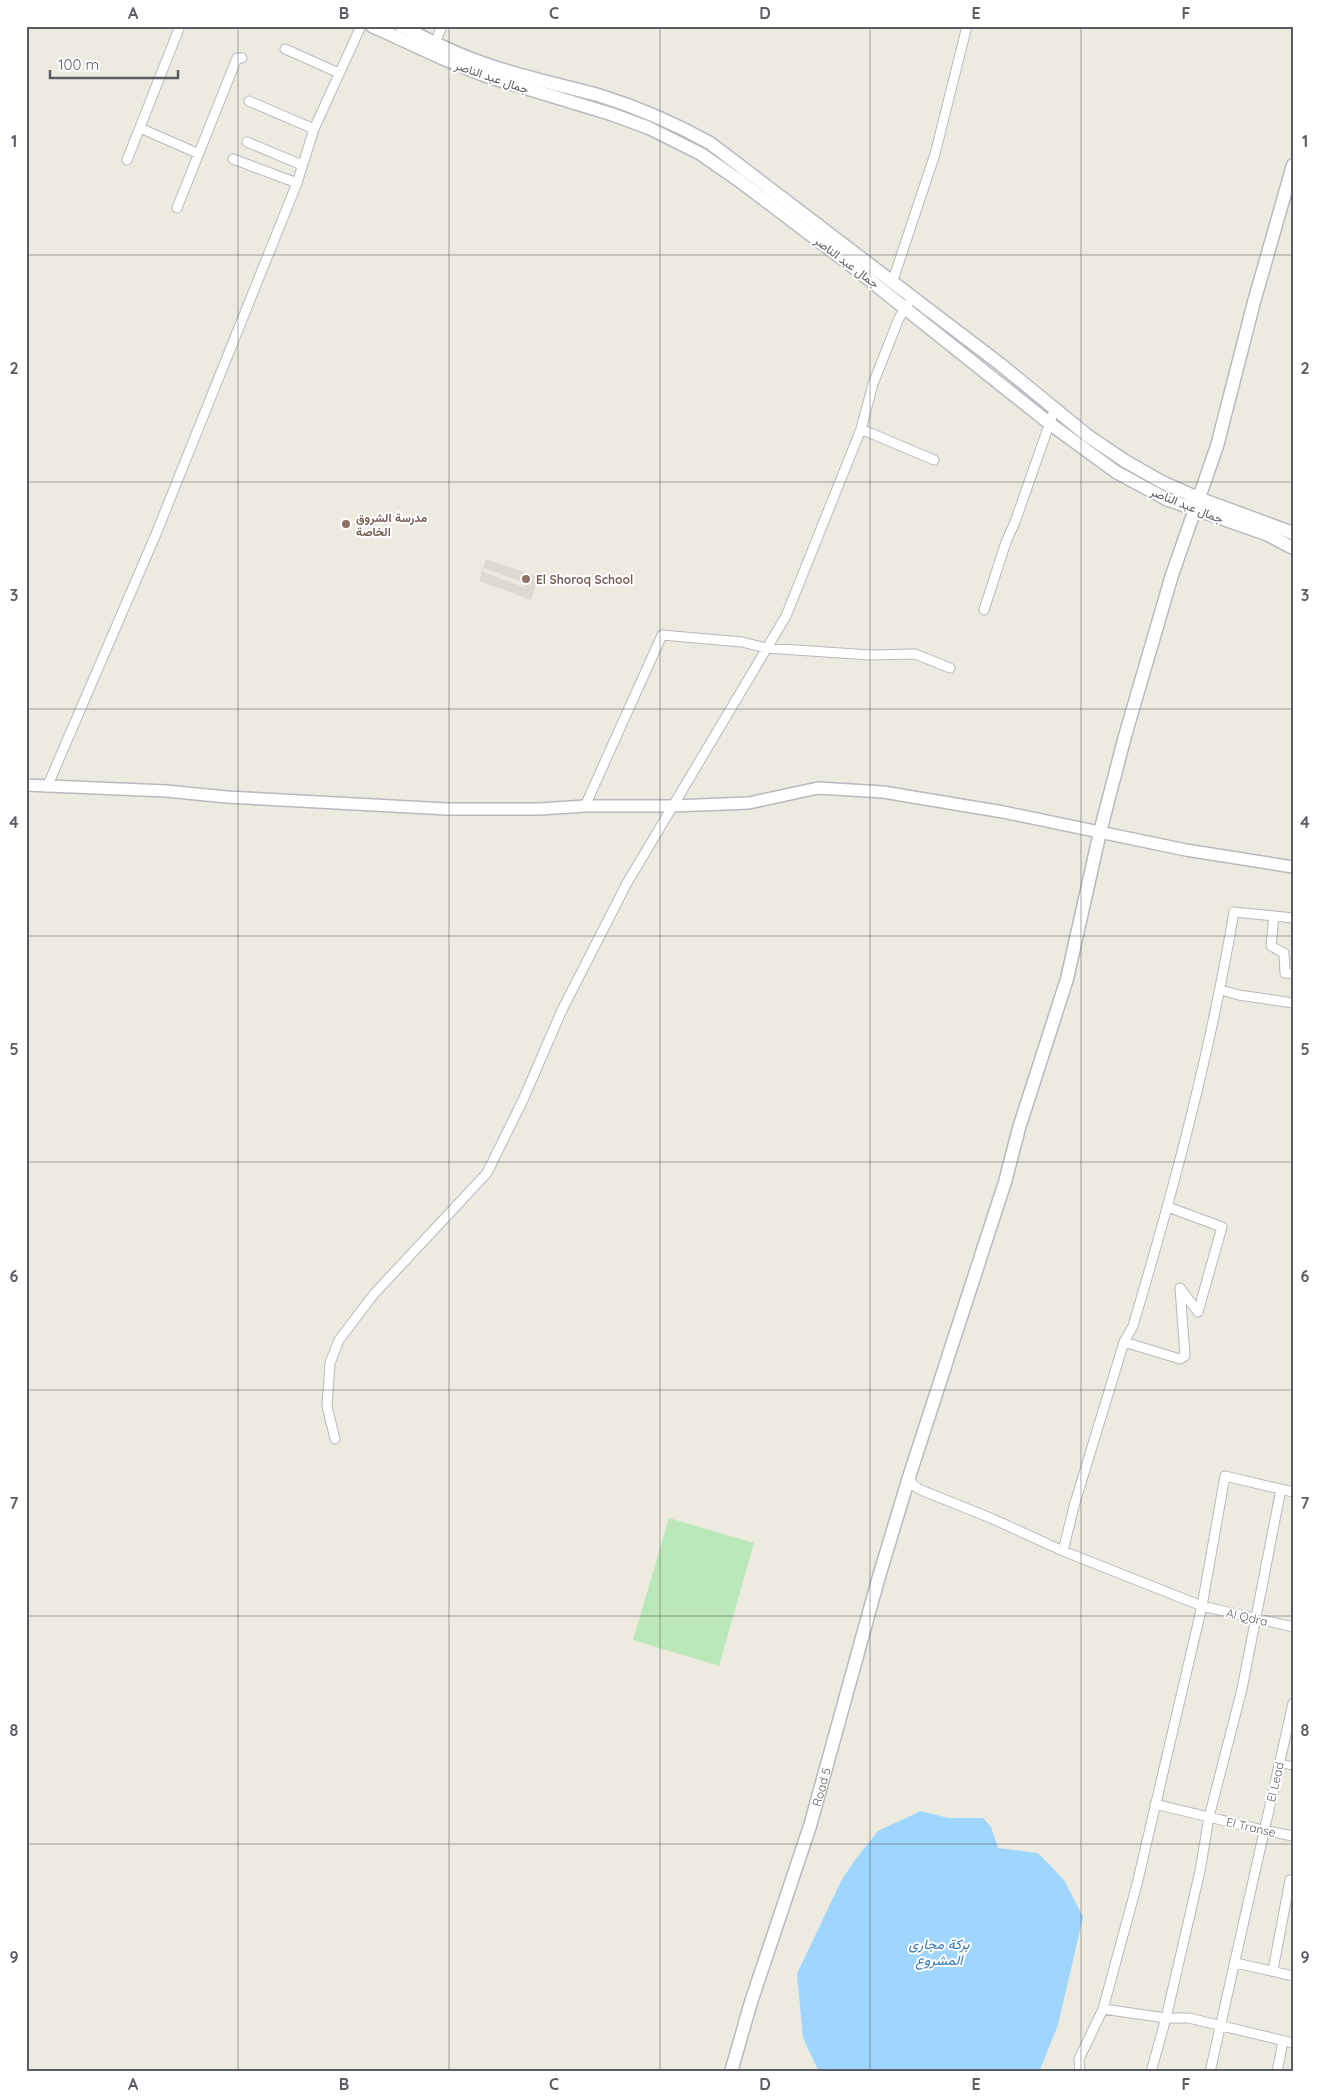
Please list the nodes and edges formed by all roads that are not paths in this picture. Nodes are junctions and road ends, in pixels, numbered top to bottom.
1 (180, 26) edge
2 (361, 26) edge
3 (372, 26) edge
4 (401, 26) edge
5 (442, 26) edge
6 (967, 26) edge
7 (435, 43) junction
8 (285, 49) dead end
9 (242, 58) dead end
10 (339, 73) junction
11 (249, 101) dead end
12 (140, 128) junction
13 (314, 129) junction
14 (247, 142) dead end
15 (199, 154) junction
16 (233, 159) dead end
17 (128, 160) dead end
18 (302, 165) junction
19 (1293, 165) edge
20 (297, 183) junction
21 (177, 208) dead end
22 (892, 283) junction
23 (909, 302) junction
24 (1055, 408) junction
25 (1049, 422) junction
26 (861, 429) junction
27 (934, 460) dead end
28 (1198, 498) junction
29 (1194, 510) junction
30 (1293, 534) edge
31 (1293, 548) edge
32 (984, 610) dead end
33 (766, 648) junction
34 (950, 668) dead end
35 (26, 785) edge
36 (47, 787) junction
37 (585, 806) junction
38 (672, 806) junction
39 (1100, 832) junction
40 (1293, 867) edge
41 (1274, 916) junction
42 (1293, 918) edge
43 (1293, 974) edge
44 (1221, 990) junction
45 (1293, 1003) edge
46 (1168, 1207) junction
47 (1124, 1342) junction
48 (336, 1439) dead end
49 (909, 1477) junction
50 (1281, 1489) junction
51 (1293, 1492) edge
52 (1064, 1550) junction
53 (1202, 1606) junction
54 (1256, 1619) junction
55 (1293, 1627) edge
56 (1293, 1703) edge
57 (1280, 1763) junction
58 (1293, 1766) edge
59 (1155, 1804) junction
60 (1209, 1817) junction
61 (1263, 1830) junction
62 (1293, 1836) edge
63 (1290, 1880) dead end
64 (1236, 1963) junction
65 (1273, 1970) junction
66 (1293, 1976) edge
67 (1103, 2009) junction
68 (1166, 2018) junction
69 (1222, 2026) junction
70 (1283, 2041) junction
71 (1293, 2043) edge
72 (731, 2072) edge
73 (1080, 2072) edge
74 (1151, 2072) edge
75 (1210, 2072) edge
76 (1277, 2072) edge

1 - 12 street
2 - 10 street
3 - 23 main road, جمال عبد الناصر
4 - 7 main road, جمال عبد الناصر
5 - 7 street
6 - 22 street
7 - 22 main road, جمال عبد الناصر
8 - 10 street
9 - 15 street
10 - 13 street
11 - 13 street
12 - 15 street
12 - 17 street
13 - 18 street
14 - 18 street
15 - 21 street
16 - 20 street
18 - 20 street
19 - 28 main road, Road 5
20 - 36 street
22 - 23 main road, جمال عبد الناصر
23 - 24 main road, جمال عبد الناصر
23 - 25 main road, جمال عبد الناصر
23 - 26 street
24 - 25 street
24 - 28 main road, جمال عبد الناصر
25 - 29 main road, جمال عبد الناصر
25 - 32 street
26 - 27 street
26 - 33 street
28 - 29 main road, Road 5
28 - 30 main road, جمال عبد الناصر
29 - 31 main road, جمال عبد الناصر
29 - 39 main road, Road 5
33 - 34 street
33 - 37 street
33 - 38 street
35 - 36 street
36 - 37 street
37 - 38 street
38 - 39 street
38 - 48 street
39 - 40 street
39 - 49 main road, Road 5
41 - 42 street
41 - 43 street
41 - 44 street
44 - 45 street
44 - 46 street
46 - 47 street
46 - 47 street
47 - 52 street
49 - 52 street, Al Qdra
49 - 72 main road, Road 5
50 - 51 street
50 - 53 street
50 - 54 street
52 - 53 street, Al Qdra
53 - 54 street, Al Qdra
53 - 59 street
54 - 55 street, Al Qdra
54 - 60 street
56 - 57 street, El Lead
57 - 58 street
57 - 61 street, El Lead
59 - 60 street, El Transe
59 - 67 street
60 - 61 street, El Transe
60 - 68 street
61 - 62 street, El Transe
61 - 64 street, El Lead
63 - 65 street
64 - 65 street
64 - 69 street, El Lead
65 - 66 street
67 - 68 street
67 - 73 street
68 - 69 street
68 - 74 street
69 - 70 street
69 - 75 street, El Lead
70 - 71 street
70 - 76 street

